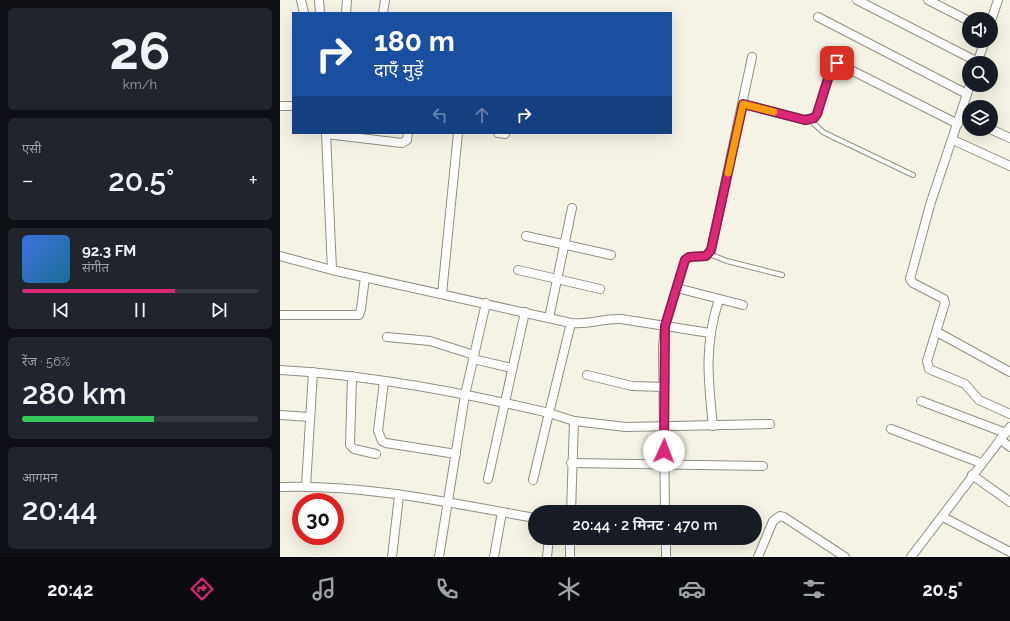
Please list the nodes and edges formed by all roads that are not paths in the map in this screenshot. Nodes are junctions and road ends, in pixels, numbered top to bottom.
1 (301, 0) edge
2 (319, 0) edge
3 (347, 0) edge
4 (385, 0) edge
5 (857, 0) edge
6 (928, 0) edge
7 (997, 0) edge
8 (304, 12) edge
9 (320, 12) edge
10 (346, 12) edge
11 (384, 12) edge
12 (994, 12) edge
13 (818, 17) dead end
14 (962, 17) edge
15 (964, 56) edge
16 (752, 57) dead end
17 (968, 94) joint
18 (743, 104) junction
19 (280, 106) edge
20 (292, 106) edge
21 (960, 116) joint
22 (810, 120) junction
23 (958, 124) junction
24 (998, 133) edge
25 (326, 134) edge
26 (408, 134) edge
27 (458, 134) edge
28 (380, 136) edge
29 (1010, 138) edge
30 (953, 140) junction
31 (1010, 166) edge
32 (913, 175) dead end
33 (572, 208) dead end
34 (526, 236) dead end
35 (564, 245) junction
36 (709, 254) junction
37 (611, 255) dead end
38 (280, 256) edge
39 (332, 270) junction
40 (518, 270) dead end
41 (782, 275) dead end
42 (365, 277) junction
43 (557, 279) junction
44 (677, 288) junction
45 (600, 289) dead end
46 (442, 294) junction
47 (719, 299) junction
48 (486, 303) junction
49 (743, 305) dead end
50 (524, 312) junction
51 (280, 316) edge
52 (549, 318) junction
53 (571, 323) junction
54 (665, 326) junction
55 (937, 332) junction
56 (710, 333) junction
57 (387, 337) dead end
58 (474, 357) junction
59 (512, 368) junction
60 (280, 370) edge
61 (313, 372) junction
62 (1010, 372) edge
63 (587, 375) dead end
64 (352, 376) junction
65 (384, 382) junction
66 (664, 387) junction
67 (465, 395) junction
68 (921, 401) dead end
69 (505, 403) junction
70 (549, 413) junction
71 (1010, 414) edge
72 (280, 415) edge
73 (310, 417) junction
74 (574, 422) junction
75 (770, 424) dead end
76 (665, 426) junction
77 (713, 426) junction
78 (891, 429) dead end
79 (1008, 430) edge
80 (1000, 439) junction
81 (1010, 447) edge
82 (376, 454) dead end
83 (456, 454) junction
84 (571, 463) junction
85 (981, 463) junction
86 (664, 464) junction
87 (763, 466) dead end
88 (972, 475) junction
89 (488, 479) dead end
90 (533, 480) dead end
91 (306, 486) junction
92 (280, 487) edge
93 (399, 496) junction
94 (447, 501) junction
95 (1010, 502) edge
96 (571, 505) edge
97 (665, 505) edge
98 (502, 512) junction
99 (528, 517) edge
100 (943, 517) junction
101 (549, 545) edge
102 (570, 545) edge
103 (666, 545) edge
104 (1010, 552) edge
105 (392, 557) edge
106 (438, 557) edge
107 (494, 557) edge
108 (547, 557) edge
109 (570, 557) edge
110 (661, 557) edge
111 (666, 557) edge
112 (670, 557) edge
113 (758, 557) edge
114 (846, 557) edge
115 (911, 557) edge

1 - 8 street
2 - 9 street
3 - 10 street
4 - 11 street
5 - 15 street
6 - 14 street
7 - 12 street
13 - 17 street
16 - 18 street
17 - 21 street
18 - 22 street
18 - 36 street
19 - 20 street
21 - 23 street
22 - 23 street
22 - 32 lane
23 - 30 street
24 - 29 street
25 - 28 street
25 - 39 street
26 - 28 street
27 - 46 street
30 - 31 street
30 - 55 street
33 - 35 street
34 - 35 street
35 - 37 street
35 - 43 street
36 - 41 lane
36 - 44 street
38 - 39 street
39 - 42 street
40 - 43 street
42 - 46 street
42 - 51 street
43 - 45 street
43 - 52 street
44 - 47 street
44 - 54 street
46 - 48 street
47 - 49 street
47 - 56 street
48 - 50 street
48 - 58 street
50 - 52 street
50 - 59 street
52 - 53 street
53 - 54 street
53 - 70 street
54 - 56 street
54 - 66 street
55 - 62 street
55 - 71 street
56 - 77 street
57 - 58 street
58 - 59 street
58 - 67 street
59 - 69 street
60 - 61 street
61 - 64 street
61 - 73 street
63 - 66 street
64 - 65 street
64 - 82 street
65 - 67 street
65 - 83 street
66 - 76 street
67 - 69 street
67 - 83 street
68 - 79 street
69 - 70 street
69 - 89 street
70 - 74 street
70 - 90 street
72 - 73 street
73 - 91 street
74 - 76 street
74 - 84 street
75 - 77 street
76 - 77 street
76 - 86 street
78 - 85 street
79 - 80 street
80 - 81 street
80 - 85 street
83 - 94 street
84 - 86 street
84 - 96 street
85 - 88 street
86 - 87 street
86 - 97 street
88 - 95 street
88 - 100 street
91 - 92 street
91 - 93 street
93 - 94 street
93 - 105 street
94 - 98 street
94 - 106 street
98 - 99 street
98 - 107 street
100 - 104 street
100 - 115 street
101 - 108 street
102 - 109 street
103 - 111 street
110 - 111 street
111 - 112 street
113 - 114 street

